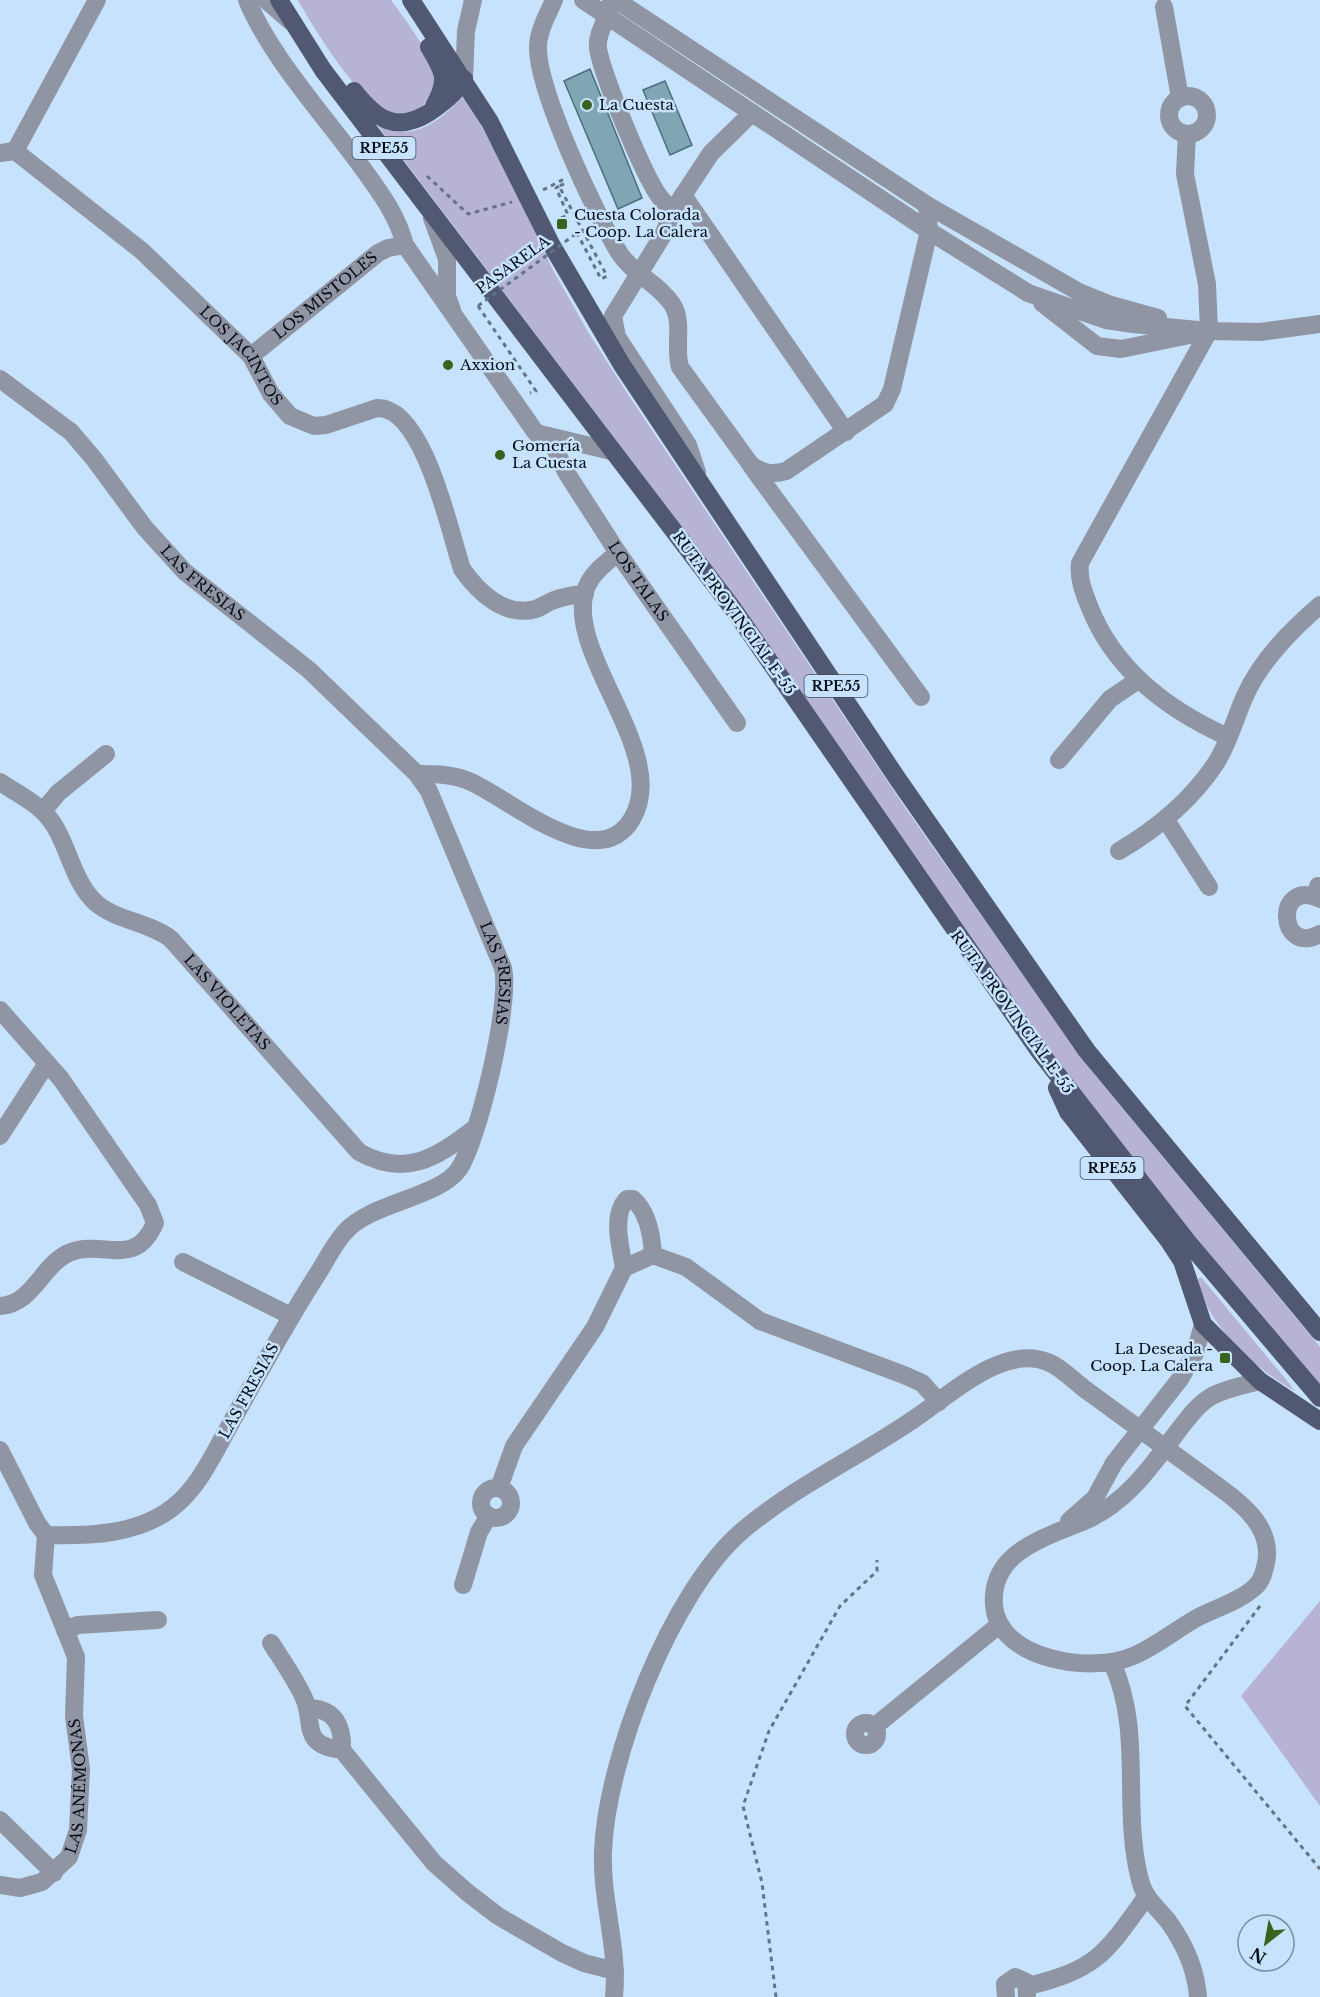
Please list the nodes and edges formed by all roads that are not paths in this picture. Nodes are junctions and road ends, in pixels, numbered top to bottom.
1 (97, 0) edge
2 (247, 0) edge
3 (266, 0) edge
4 (279, 0) edge
5 (288, 0) edge
6 (473, 0) edge
7 (554, 0) edge
8 (583, 0) edge
9 (414, 4) edge
10 (611, 5) edge
11 (1164, 7) dead end
12 (291, 22) junction
13 (323, 70) junction
14 (464, 79) junction
15 (1180, 98) junction
16 (431, 111) junction
17 (752, 113) junction
18 (1187, 134) junction
19 (8, 152) edge
20 (422, 198) junction
21 (678, 202) junction
22 (927, 205) junction
23 (929, 231) junction
24 (612, 240) junction
25 (405, 245) junction
26 (1041, 271) junction
27 (632, 276) junction
28 (1028, 293) junction
29 (453, 317) junction
30 (1320, 324) edge
31 (1209, 331) junction
32 (251, 356) junction
33 (0, 380) edge
34 (846, 432) junction
35 (549, 436) junction
36 (611, 451) junction
37 (751, 465) junction
38 (702, 488) junction
39 (618, 553) junction
40 (585, 594) junction
41 (1320, 605) edge
42 (1138, 680) junction
43 (921, 697) dead end
44 (737, 723) dead end
45 (1228, 737) junction
46 (106, 754) dead end
47 (1059, 760) dead end
48 (417, 774) junction
49 (0, 782) edge
50 (43, 811) junction
51 (1166, 820) junction
52 (1119, 852) dead end
53 (1209, 887) dead end
54 (1316, 891) edge
55 (1320, 934) edge
56 (0, 1010) edge
57 (1039, 1051) junction
58 (47, 1063) junction
59 (474, 1129) junction
60 (0, 1136) edge
61 (653, 1255) junction
62 (183, 1262) dead end
63 (624, 1268) junction
64 (0, 1306) edge
65 (291, 1316) junction
66 (1203, 1324) junction
67 (1320, 1332) edge
68 (1260, 1381) junction
69 (1320, 1398) edge
70 (939, 1402) junction
71 (1320, 1421) edge
72 (0, 1450) edge
73 (1113, 1463) junction
74 (1136, 1486) junction
75 (1057, 1532) junction
76 (46, 1535) junction
77 (463, 1585) dead end
78 (158, 1620) dead end
79 (999, 1625) junction
80 (65, 1630) junction
81 (271, 1642) dead end
82 (1112, 1663) junction
83 (309, 1708) junction
84 (874, 1726) dead end
85 (342, 1750) junction
86 (0, 1820) edge
87 (54, 1873) junction
88 (0, 1885) edge
89 (1146, 1897) junction
90 (615, 1971) junction
91 (1027, 1991) edge
92 (614, 1997) edge
93 (1006, 1997) edge
94 (1198, 1997) edge

1 - 19 street
2 - 25 street
3 - 12 street
4 - 12 main road, RUTA PROVINCIAL E-55 / RPE55
5 - 12 main road, RPE55
6 - 14 street
7 - 24 street
8 - 10 street
9 - 14 main road, RPE55
9 - 16 main road, RPE55
10 - 17 street
10 - 21 street
10 - 22 street
11 - 15 street
12 - 13 main road, RUTA PROVINCIAL E-55 / RPE55
13 - 16 main road, RPE55
13 - 20 main road, RUTA PROVINCIAL E-55 / RPE55
14 - 16 main road, RPE55
14 - 38 main road, RPE55
15 - 18 street
15 - 18 street
17 - 21 street
17 - 23 street
18 - 31 street
19 - 32 street, LOS JACINTOS
20 - 29 street
20 - 36 main road, RUTA PROVINCIAL E-55 / RPE55
21 - 24 street
21 - 27 street
21 - 34 street
22 - 23 street
22 - 26 street
23 - 28 street
23 - 34 street
24 - 27 street
25 - 29 street
25 - 32 street, LOS MISTOLES
26 - 28 street
26 - 31 street
27 - 37 street
27 - 38 street, RPE55
28 - 31 street
28 - 31 street
29 - 35 street
30 - 31 street
31 - 42 street
32 - 40 street, LOS JACINTOS
33 - 48 street, LAS FRESIAS
34 - 37 street
35 - 36 street
35 - 39 street, LOS TALAS
36 - 57 main road, RUTA PROVINCIAL E-55 / RPE55
37 - 43 street
38 - 67 main road, RPE55
39 - 40 street
39 - 44 street, LOS TALAS
40 - 48 street
41 - 45 street
42 - 45 street
42 - 47 street
45 - 51 street
46 - 50 street
48 - 59 street, LAS FRESIAS
49 - 50 street, LAS VIOLETAS
50 - 59 street, LAS VIOLETAS
51 - 52 street
51 - 53 street
54 - 55 street
56 - 58 street
57 - 66 main road, RPE55
57 - 69 main road, RUTA PROVINCIAL E-55 / RPE55
58 - 60 street
58 - 64 street
59 - 65 street, LAS FRESIAS
61 - 63 street
61 - 63 street
61 - 70 street
62 - 65 street
63 - 77 street
65 - 76 street, LAS FRESIAS
66 - 68 main road, RPE55
66 - 73 street
68 - 71 main road, RPE55
68 - 74 street
70 - 82 street, bridge
70 - 90 street
72 - 76 street
73 - 74 street
73 - 75 street
74 - 75 street
75 - 79 street
76 - 80 street, LAS ANÉMONAS
78 - 80 street
79 - 82 street
79 - 84 street
80 - 87 street, LAS ANÉMONAS
81 - 83 street
82 - 89 street
83 - 85 street
83 - 85 street
85 - 90 street
86 - 87 street
87 - 88 street, LAS ANÉMONAS
89 - 91 street
89 - 94 street
90 - 92 street
91 - 93 street

